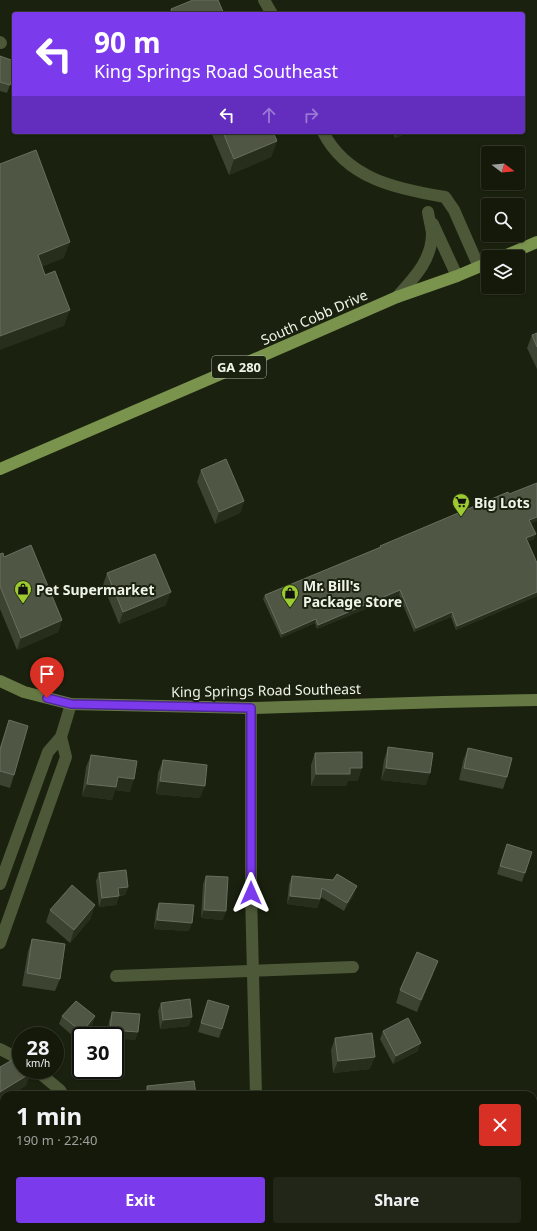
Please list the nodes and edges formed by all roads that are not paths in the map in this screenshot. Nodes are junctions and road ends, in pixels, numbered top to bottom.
1 (264, 0) edge
2 (271, 12) edge
3 (324, 134) edge
4 (427, 194) junction
5 (428, 212) junction
6 (537, 242) edge
7 (518, 250) edge
8 (481, 261) edge
9 (481, 266) edge
10 (457, 276) junction
11 (397, 296) junction
12 (0, 469) edge
13 (0, 681) edge
14 (537, 700) edge
15 (71, 704) junction
16 (251, 708) junction
17 (61, 737) junction
18 (18, 835) junction
19 (36, 841) junction
20 (0, 884) edge
21 (0, 944) edge
22 (353, 967) dead end
23 (254, 971) junction
24 (116, 976) dead end
25 (0, 1049) edge
26 (12, 1055) edge
27 (47, 1079) edge
28 (60, 1091) edge
29 (256, 1091) edge

1 - 2 street
3 - 4 street
4 - 5 street
4 - 8 street
5 - 10 street
5 - 11 street
6 - 7 main road
9 - 10 main road, South Cobb Drive / GA 280
10 - 11 main road, South Cobb Drive / GA 280
11 - 12 main road, South Cobb Drive / GA 280
13 - 15 street, King Springs Road Southeast
14 - 16 street, King Springs Road Southeast
15 - 16 street, King Springs Road Southeast
15 - 17 street
16 - 23 street
17 - 18 street
17 - 19 street
18 - 19 street
18 - 20 street
19 - 21 street
22 - 23 street
23 - 24 street
23 - 29 street
25 - 26 street
27 - 28 street

